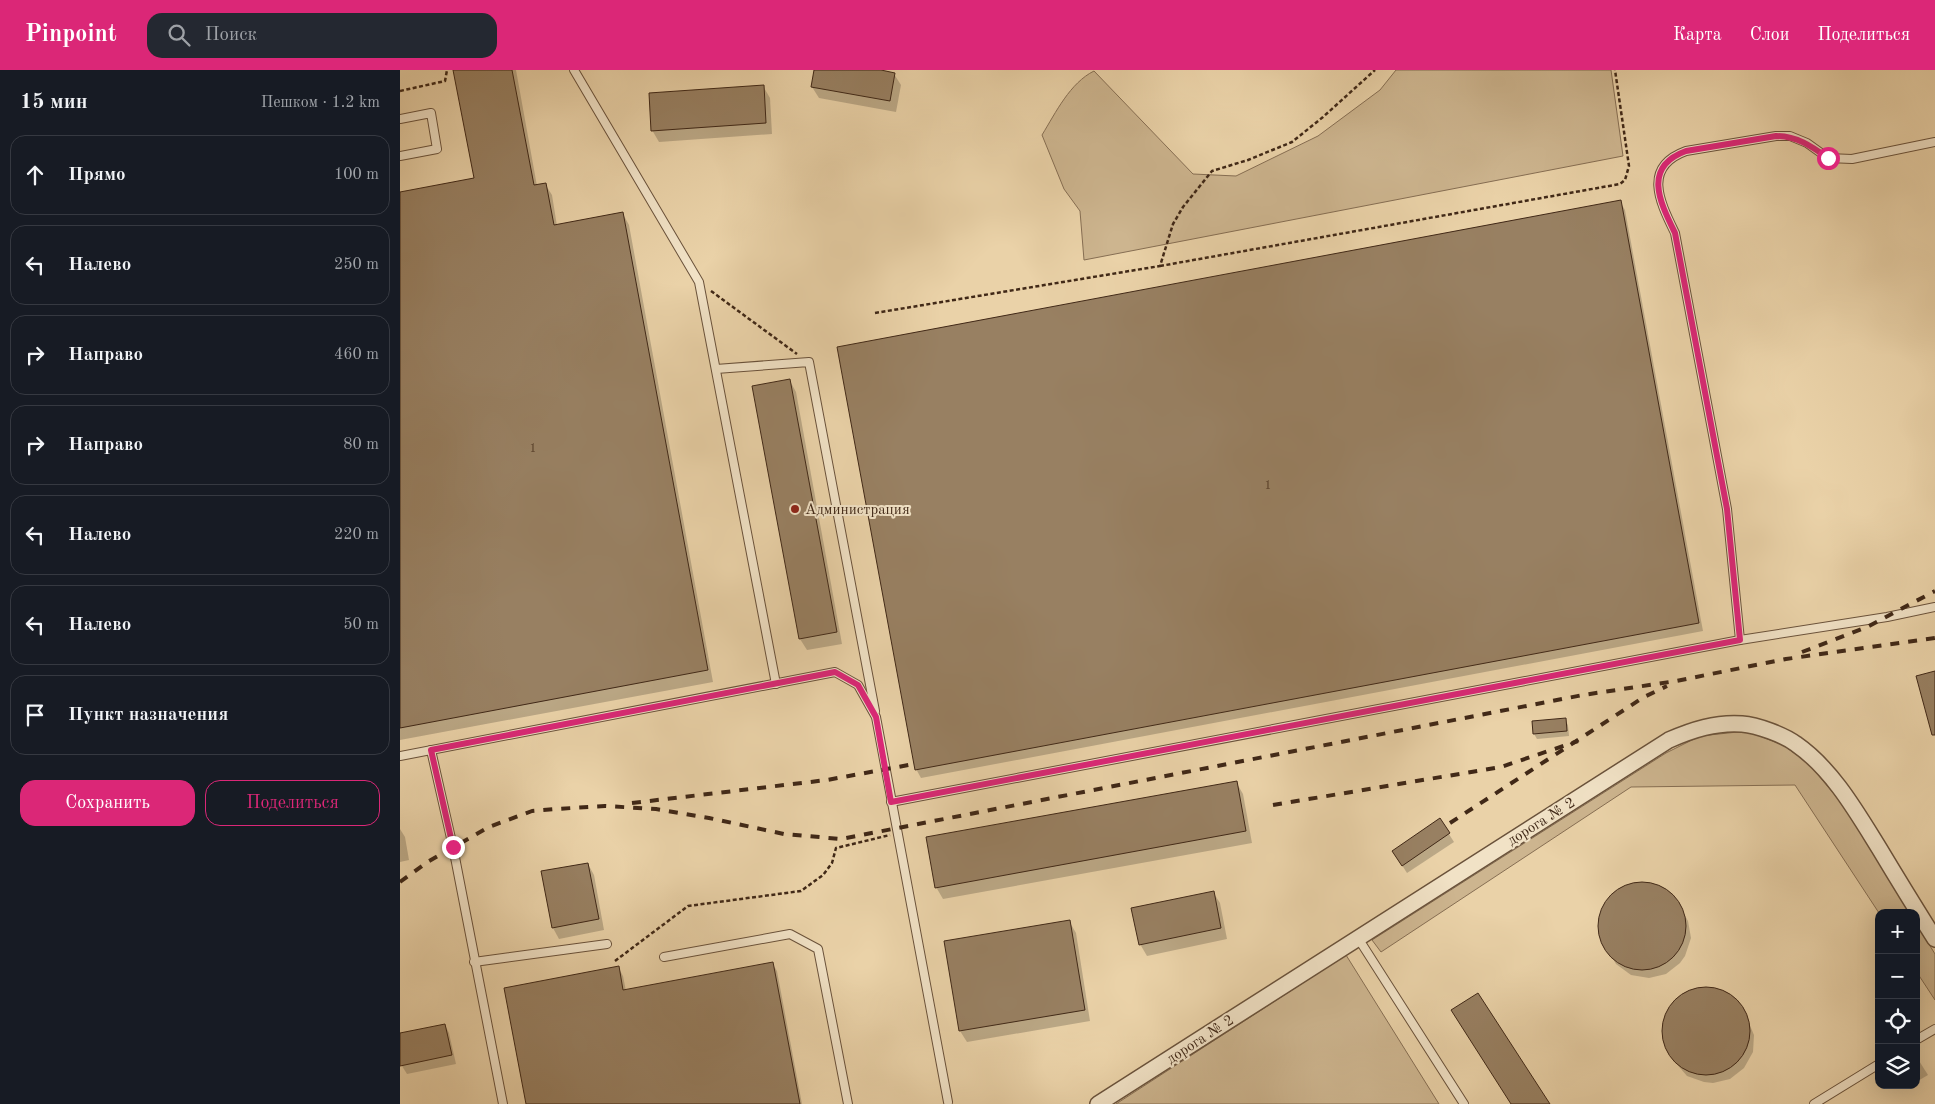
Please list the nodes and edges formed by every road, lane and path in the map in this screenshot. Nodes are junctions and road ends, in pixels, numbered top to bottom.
1 (447, 70) edge
2 (574, 70) edge
3 (1375, 70) edge
4 (1615, 70) edge
5 (400, 91) edge
6 (400, 119) edge
7 (1935, 142) edge
8 (400, 156) edge
9 (1160, 266) junction
10 (699, 282) junction
11 (875, 313) dead end
12 (809, 362) junction
13 (716, 369) junction
14 (1935, 607) edge
15 (1740, 640) junction
16 (776, 684) junction
17 (876, 717) junction
18 (431, 750) junction
19 (400, 756) edge
20 (891, 802) junction
21 (897, 833) junction
22 (1358, 938) junction
23 (1935, 939) edge
24 (607, 944) dead end
25 (664, 957) dead end
26 (615, 961) dead end
27 (474, 962) junction
28 (1935, 1029) edge
29 (1920, 1038) edge
30 (1875, 1066) edge
31 (948, 1102) dead end
32 (503, 1104) edge
33 (848, 1104) edge
34 (1098, 1104) edge
35 (1464, 1104) edge
36 (1814, 1104) edge

1 - 5 path
2 - 10 lane
3 - 9 path
4 - 9 path
6 - 8 lane
7 - 15 lane
9 - 11 path
10 - 12 path
10 - 13 lane
12 - 13 lane
12 - 17 lane
13 - 16 lane
14 - 15 lane
15 - 20 lane
16 - 17 lane
16 - 18 lane
17 - 20 lane
18 - 19 lane
18 - 27 lane
20 - 21 lane
21 - 26 path
21 - 31 lane
22 - 23 street, дорога № 2
22 - 34 street, дорога № 2
22 - 35 lane
24 - 27 lane
25 - 33 lane
27 - 32 lane
28 - 29 lane
30 - 36 lane

